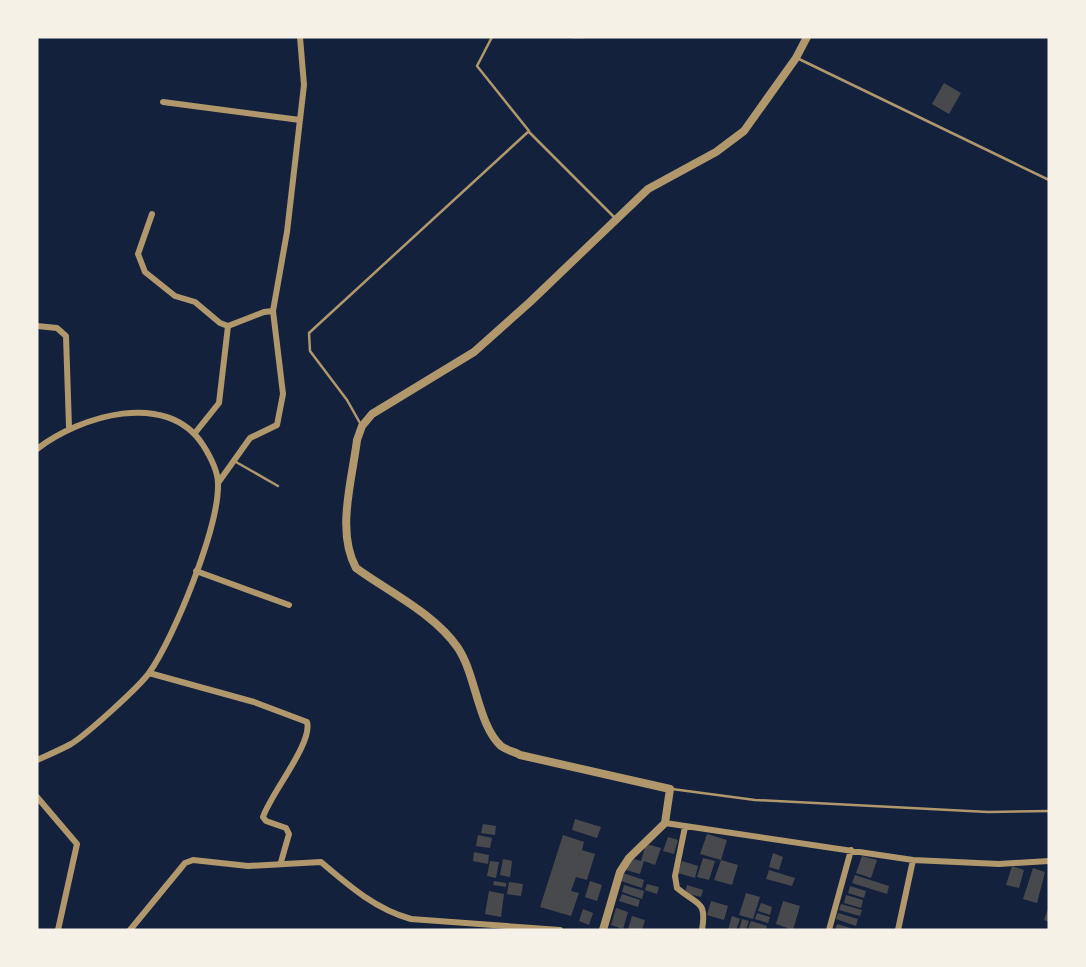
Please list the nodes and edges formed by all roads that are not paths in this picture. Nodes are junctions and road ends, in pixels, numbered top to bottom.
1 (300, 37) edge
2 (492, 37) edge
3 (573, 37) edge
4 (584, 37) edge
5 (807, 37) edge
6 (796, 58) junction
7 (163, 102) dead end
8 (300, 120) junction
9 (529, 131) junction
10 (1049, 180) edge
11 (152, 214) dead end
12 (616, 219) junction
13 (273, 311) junction
14 (37, 326) edge
15 (228, 326) junction
16 (362, 426) junction
17 (69, 427) junction
18 (195, 433) junction
19 (37, 449) edge
20 (233, 460) junction
21 (218, 483) junction
22 (278, 486) dead end
23 (196, 571) junction
24 (289, 605) dead end
25 (149, 673) junction
26 (37, 760) edge
27 (670, 789) junction
28 (37, 797) edge
29 (1049, 811) edge
30 (665, 823) junction
31 (685, 827) junction
32 (851, 850) junction
33 (913, 860) junction
34 (281, 862) junction
35 (1049, 862) edge
36 (58, 930) edge
37 (130, 930) edge
38 (560, 930) edge
39 (603, 930) edge
40 (702, 930) edge
41 (829, 930) edge
42 (898, 930) edge

1 - 8 street
2 - 9 lane
3 - 4 lane
5 - 6 street
6 - 10 lane
6 - 12 street
7 - 8 street
8 - 13 street
9 - 12 lane
9 - 16 lane
11 - 15 street
12 - 16 street
13 - 15 street
13 - 20 street
14 - 17 street
15 - 18 street
16 - 27 street
17 - 18 street
17 - 19 street
18 - 21 street
20 - 21 street
20 - 22 lane
21 - 23 street
23 - 24 street
23 - 25 street
25 - 26 street
25 - 34 street
27 - 29 lane
27 - 30 street
28 - 36 street
30 - 31 street
30 - 39 street
31 - 32 street
31 - 40 street
32 - 33 street
32 - 41 street
33 - 35 street
33 - 42 street
34 - 37 street
34 - 38 street

